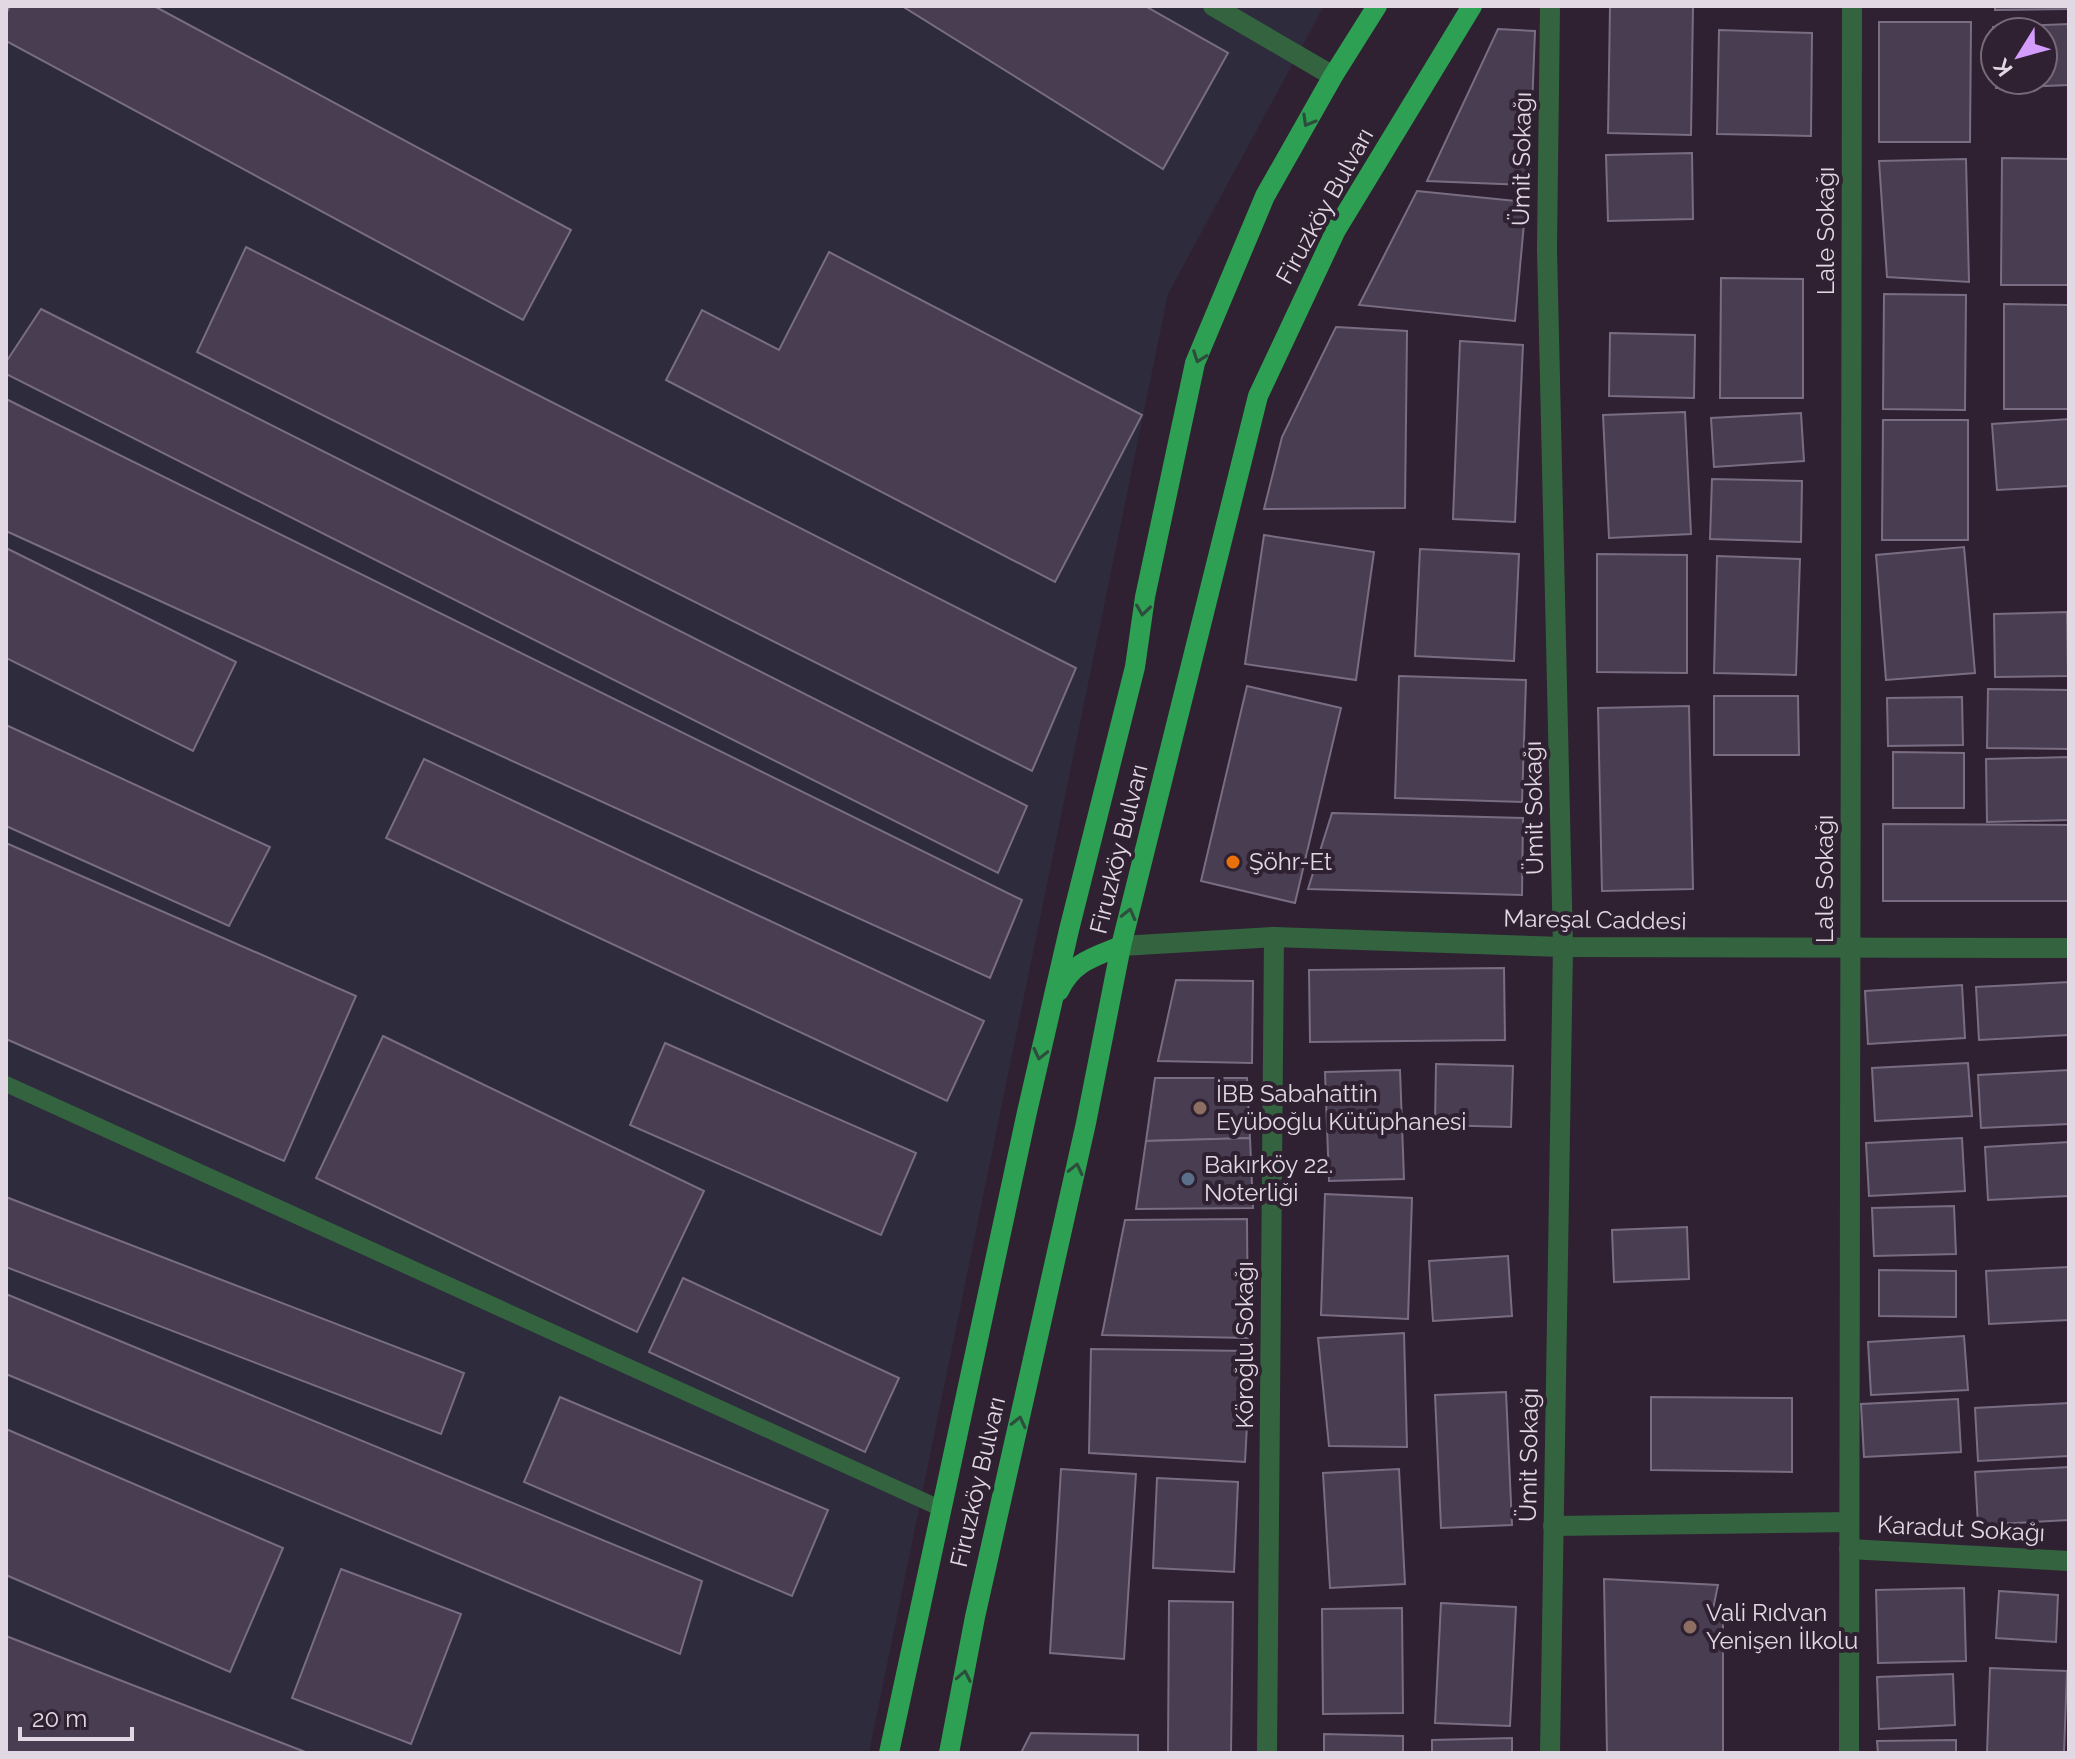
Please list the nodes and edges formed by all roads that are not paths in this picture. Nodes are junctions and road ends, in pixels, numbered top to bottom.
1 (1213, 6) edge
2 (1377, 6) edge
3 (1472, 6) edge
4 (1550, 6) edge
5 (1852, 6) edge
6 (1333, 76) junction
7 (1274, 937) junction
8 (1121, 946) junction
9 (1563, 947) junction
10 (1851, 947) junction
11 (2069, 948) edge
12 (1050, 1013) junction
13 (6, 1084) edge
14 (942, 1509) junction
15 (1849, 1522) junction
16 (1553, 1526) junction
17 (1849, 1549) junction
18 (2069, 1561) edge
19 (889, 1753) edge
20 (949, 1753) edge
21 (1267, 1753) edge
22 (1550, 1753) edge
23 (1849, 1753) edge

1 - 6 street
2 - 6 main road, Firuzköy Bulvarı
8 -> 3 main road, Firuzköy Bulvarı
4 - 9 street, Ümit Sokağı
5 - 10 street, Lale Sokağı
6 -> 12 main road, Firuzköy Bulvarı
7 - 8 street, Mareşal Caddesi
7 - 9 street, Mareşal Caddesi
7 - 21 street, Köroğlu Sokağı
8 - 12 main road
20 -> 8 main road, Firuzköy Bulvarı
9 - 10 street, Mareşal Caddesi
9 - 16 street, Ümit Sokağı
10 - 11 street, Mareşal Caddesi
10 - 15 street, Lale Sokağı
12 -> 14 main road, Firuzköy Bulvarı
13 - 14 lane
14 - 19 main road, Firuzköy Bulvarı
15 - 16 street
15 - 17 street, Lale Sokağı
16 - 22 street, Ümit Sokağı
17 - 18 street, Karadut Sokağı
17 - 23 street, Lale Sokağı

